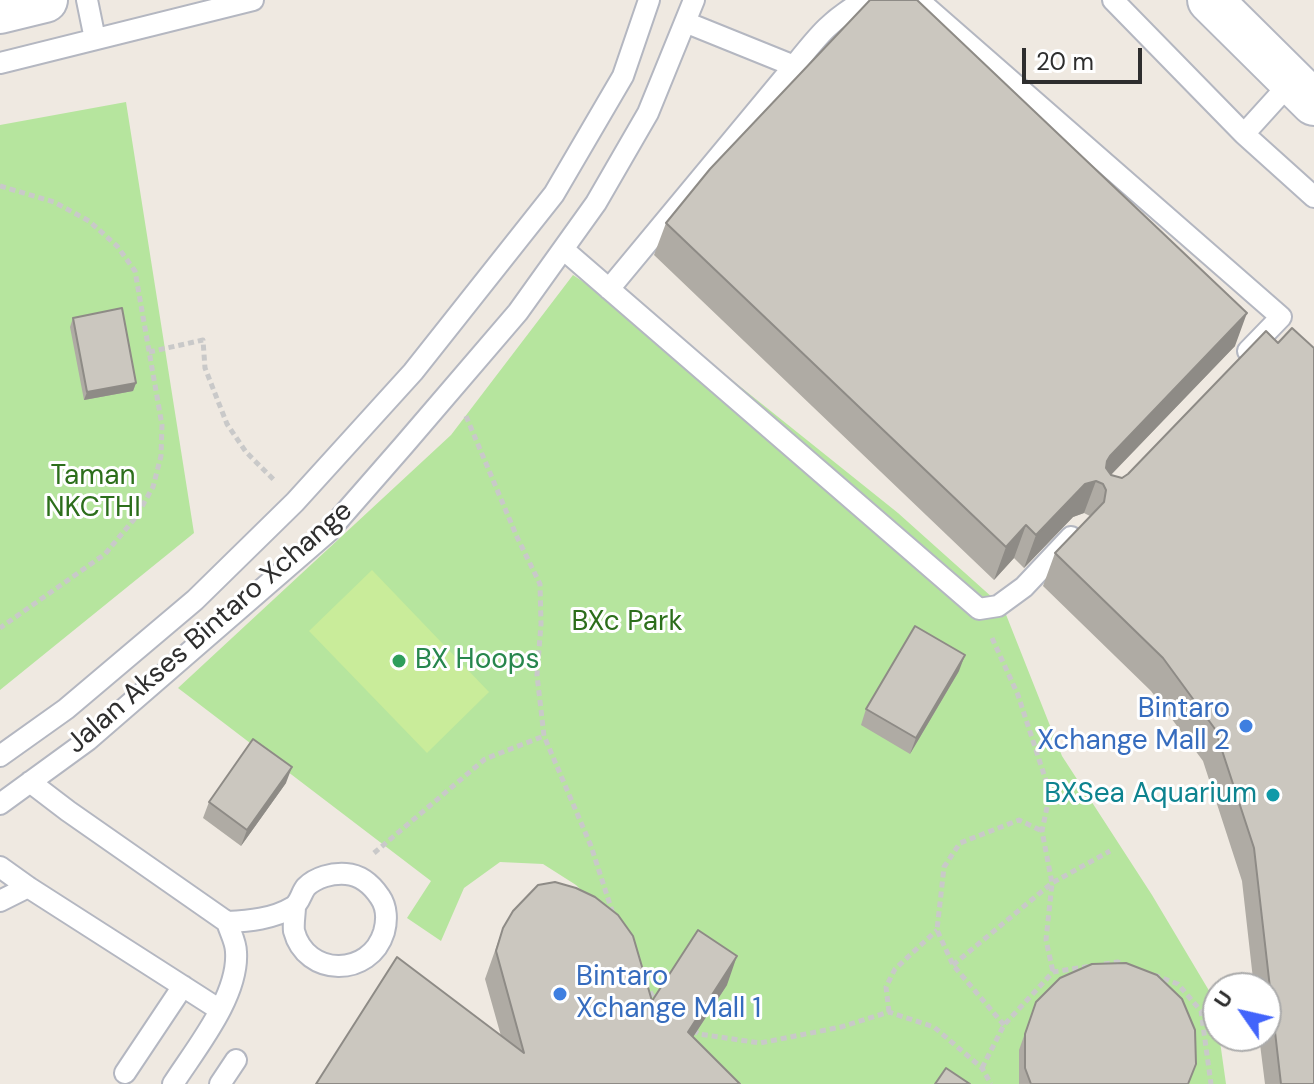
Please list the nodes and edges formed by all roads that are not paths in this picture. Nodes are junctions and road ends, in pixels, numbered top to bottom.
1 (45, 0) edge
2 (87, 0) edge
3 (253, 0) edge
4 (649, 0) edge
5 (694, 0) edge
6 (865, 0) edge
7 (914, 0) edge
8 (1113, 0) edge
9 (1210, 0) edge
10 (0, 11) edge
11 (685, 22) junction
12 (95, 39) junction
13 (0, 63) edge
14 (794, 66) junction
15 (1303, 92) edge
16 (1244, 134) junction
17 (1314, 197) edge
18 (563, 249) junction
19 (609, 289) junction
20 (1237, 363) edge
21 (1082, 526) edge
22 (0, 756) edge
23 (30, 782) junction
24 (0, 804) edge
25 (0, 867) edge
26 (28, 887) junction
27 (0, 901) edge
28 (295, 906) junction
29 (227, 922) junction
30 (183, 986) junction
31 (220, 1010) junction
32 (236, 1060) dead end
33 (125, 1073) dead end
34 (173, 1084) edge
35 (220, 1084) edge

1 - 10 main road
2 - 12 lane
3 - 12 lane
4 - 22 lane, Jalan Akses Bintaro Xchange
5 - 11 lane, Jalan Akses Bintaro Xchange
6 - 14 lane
7 - 20 lane
8 - 16 lane
9 - 15 main road
11 - 14 lane
11 - 18 lane, Jalan Akses Bintaro Xchange
12 - 13 lane
14 - 19 lane
15 - 16 lane
16 - 17 lane
18 - 19 lane
18 - 23 lane, Jalan Akses Bintaro Xchange
19 - 21 lane
23 - 24 lane, Jalan Akses Bintaro Xchange
23 - 29 lane
25 - 26 lane
26 - 27 lane
26 - 30 lane
28 - 28 lane
28 - 29 lane
29 - 31 lane
30 - 31 lane
30 - 33 lane
31 - 34 lane
32 - 35 lane

